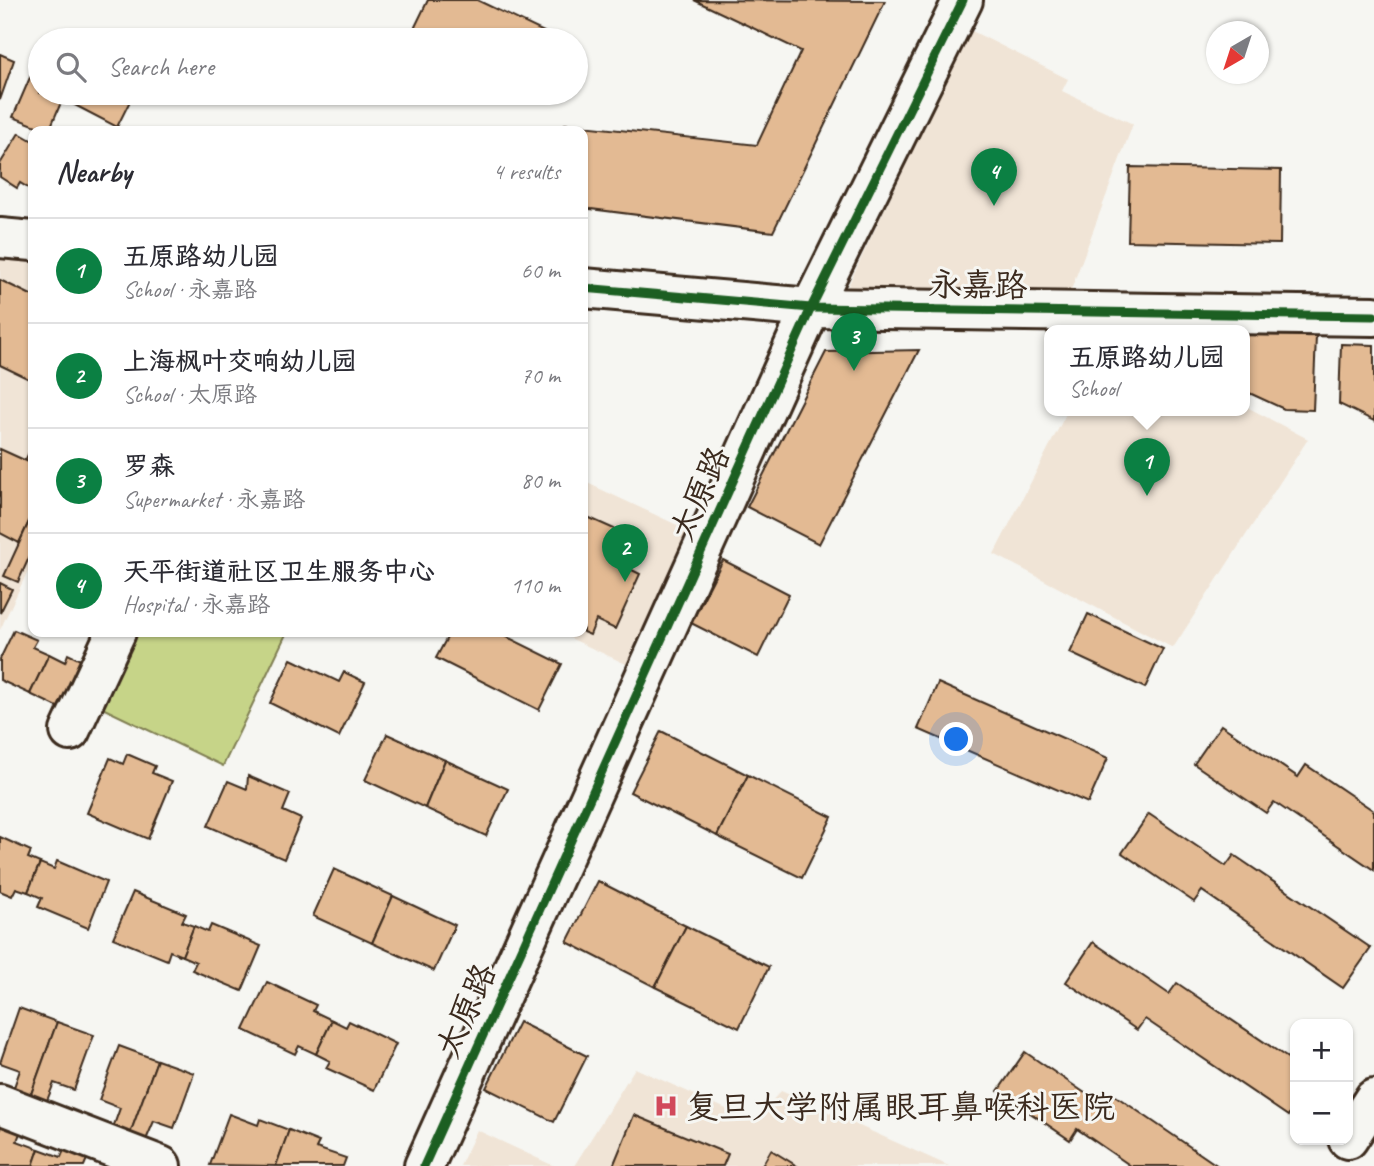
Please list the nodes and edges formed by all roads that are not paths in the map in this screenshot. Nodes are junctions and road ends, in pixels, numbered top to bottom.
1 (963, 0) edge
2 (0, 238) edge
3 (28, 241) edge
4 (588, 288) edge
5 (811, 308) junction
6 (1374, 316) edge
7 (114, 637) edge
8 (70, 731) dead end
9 (1374, 1098) edge
10 (0, 1104) edge
11 (1353, 1130) edge
12 (1343, 1145) edge
13 (161, 1166) edge
14 (424, 1166) edge
15 (1330, 1166) edge

1 - 5 street, 太原路
2 - 3 street
4 - 5 street, 永嘉路
5 - 6 street, 永嘉路
5 - 14 street, 太原路
7 - 8 street
9 - 11 street
10 - 13 street
12 - 15 street

